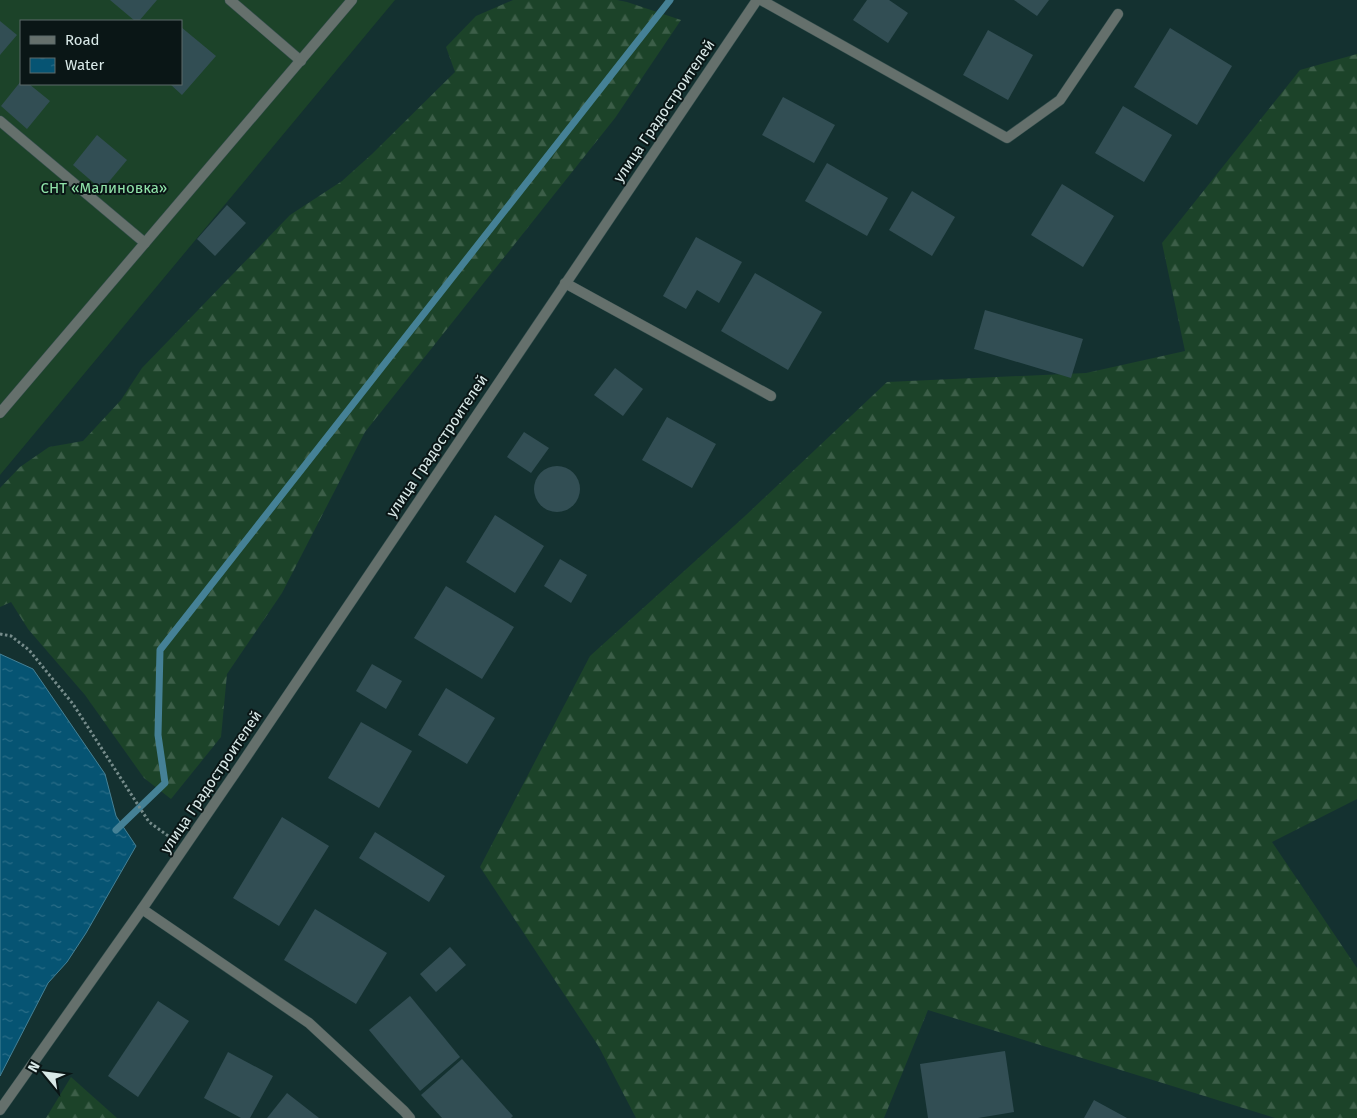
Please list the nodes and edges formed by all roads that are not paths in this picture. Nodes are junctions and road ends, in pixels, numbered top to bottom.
1 (230, 0) edge
2 (352, 0) edge
3 (757, 0) edge
4 (761, 0) edge
5 (1118, 14) dead end
6 (301, 61) junction
7 (0, 122) edge
8 (145, 243) junction
9 (566, 283) junction
10 (771, 396) dead end
11 (0, 413) edge
12 (142, 909) junction
13 (0, 1110) edge
14 (410, 1118) edge

1 - 6 street
2 - 6 street
3 - 9 street, улица Градостроителей
4 - 5 street
6 - 8 street
7 - 8 street
8 - 11 street
9 - 10 street
9 - 12 street, улица Градостроителей
12 - 13 street, улица Градостроителей
12 - 14 street

